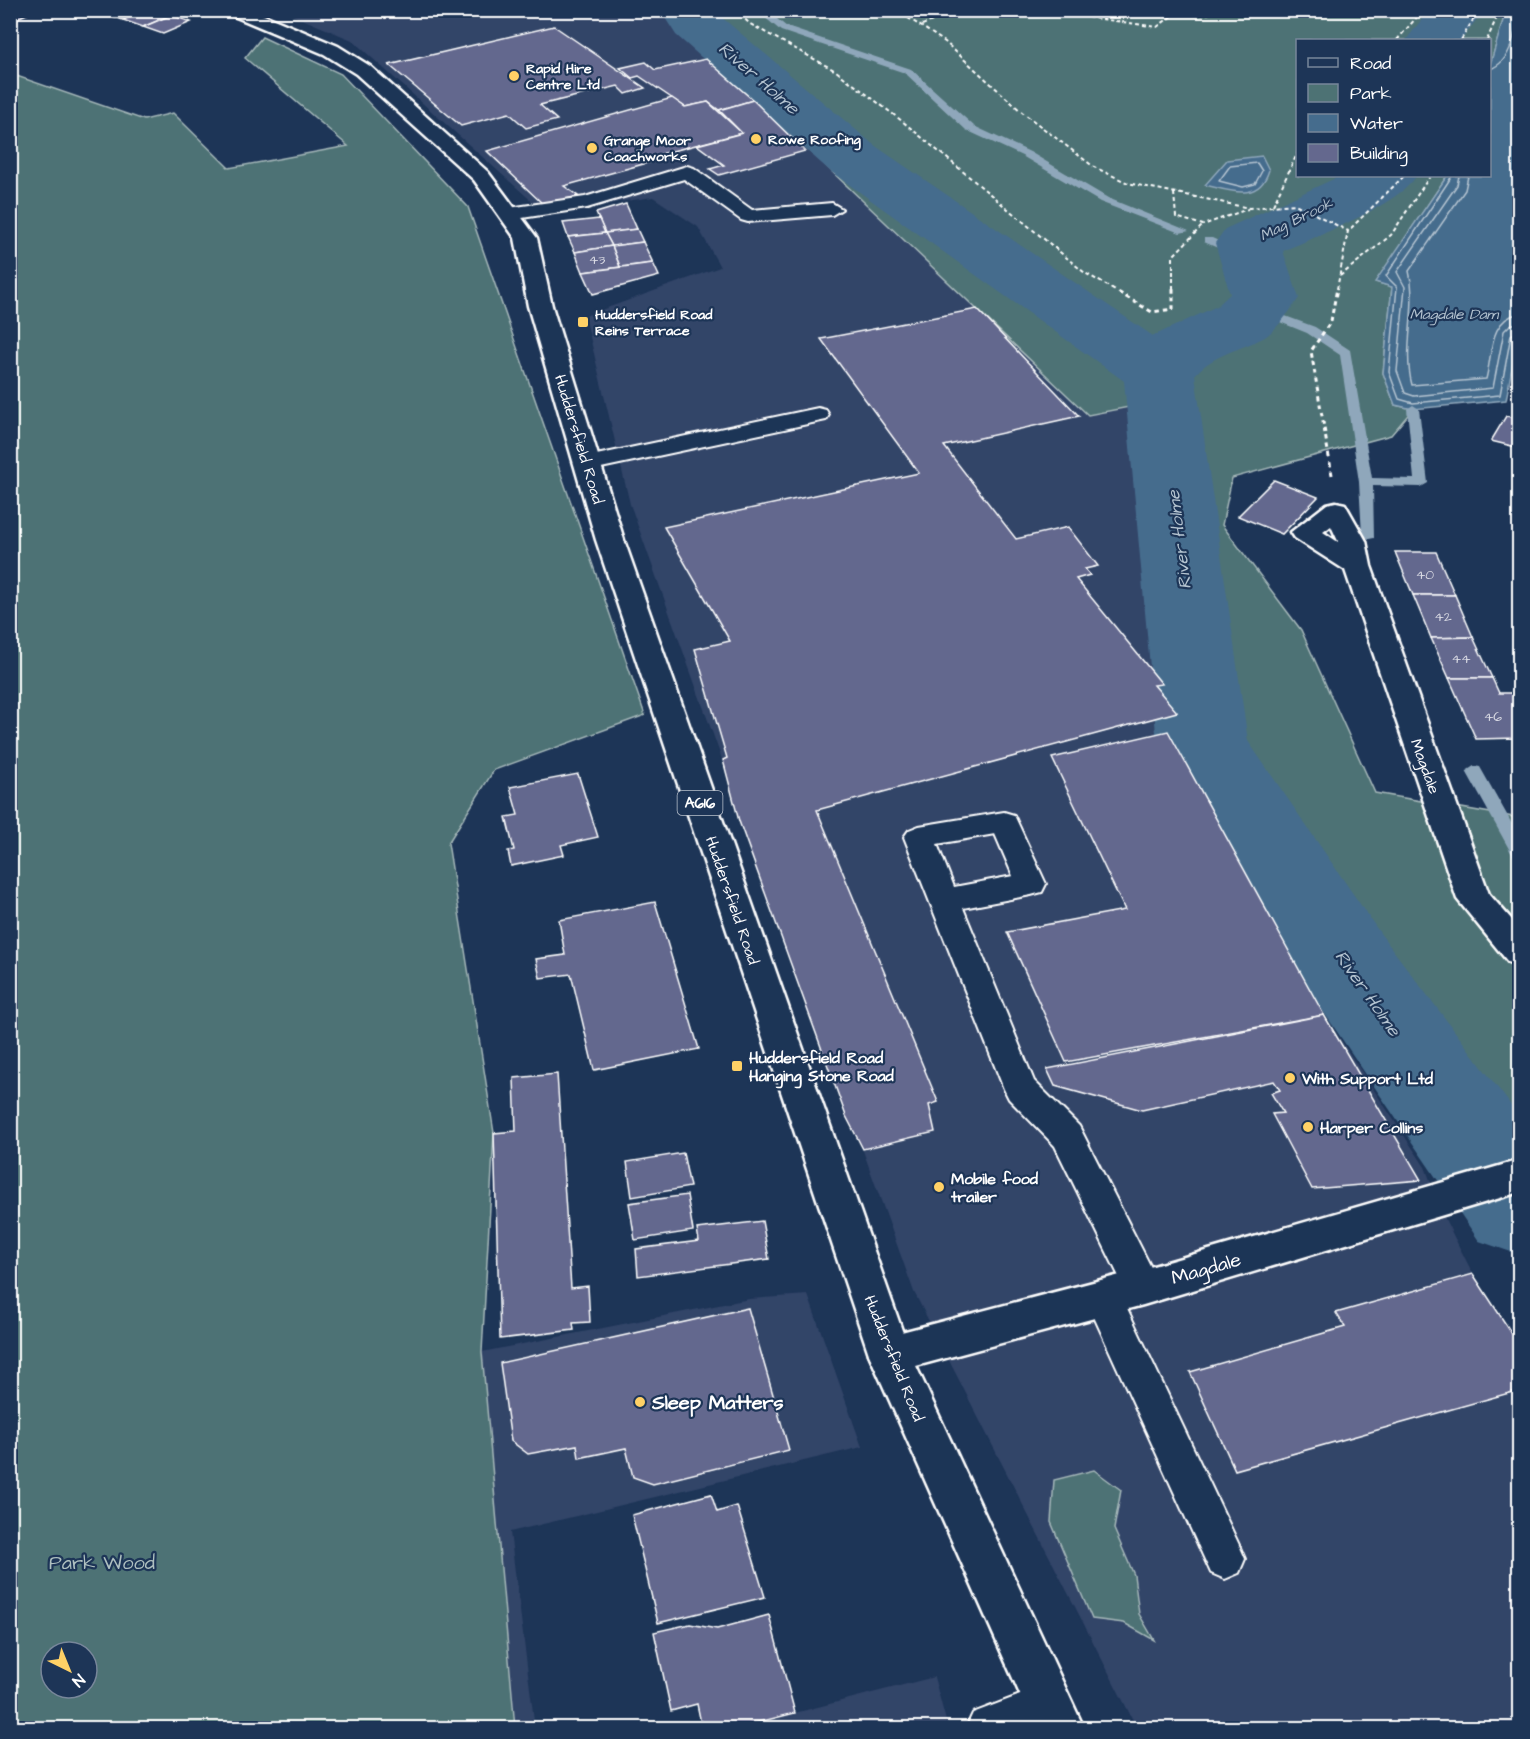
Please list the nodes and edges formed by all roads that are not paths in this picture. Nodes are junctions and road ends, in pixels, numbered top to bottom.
1 (235, 10) edge
2 (832, 209) dead end
3 (509, 214) junction
4 (818, 415) dead end
5 (587, 464) junction
6 (1357, 566) junction
7 (945, 900) dead end
8 (1520, 953) edge
9 (1520, 1176) edge
10 (1143, 1287) junction
11 (1103, 1297) junction
12 (890, 1354) junction
13 (1225, 1559) dead end
14 (1055, 1717) edge
15 (988, 1728) edge

1 - 3 main road, Huddersfield Road / A616
2 - 3 lane
3 - 5 main road, Huddersfield Road / A616
4 - 5 lane
5 - 12 main road, Huddersfield Road / A616
6 - 6 main road, Magdale
6 - 8 main road, Magdale
7 - 10 lane
9 - 10 main road, Magdale
10 - 11 main road, Magdale
11 - 12 main road, Magdale
11 - 13 lane
12 - 14 main road, Huddersfield Road / A616
14 - 15 lane

